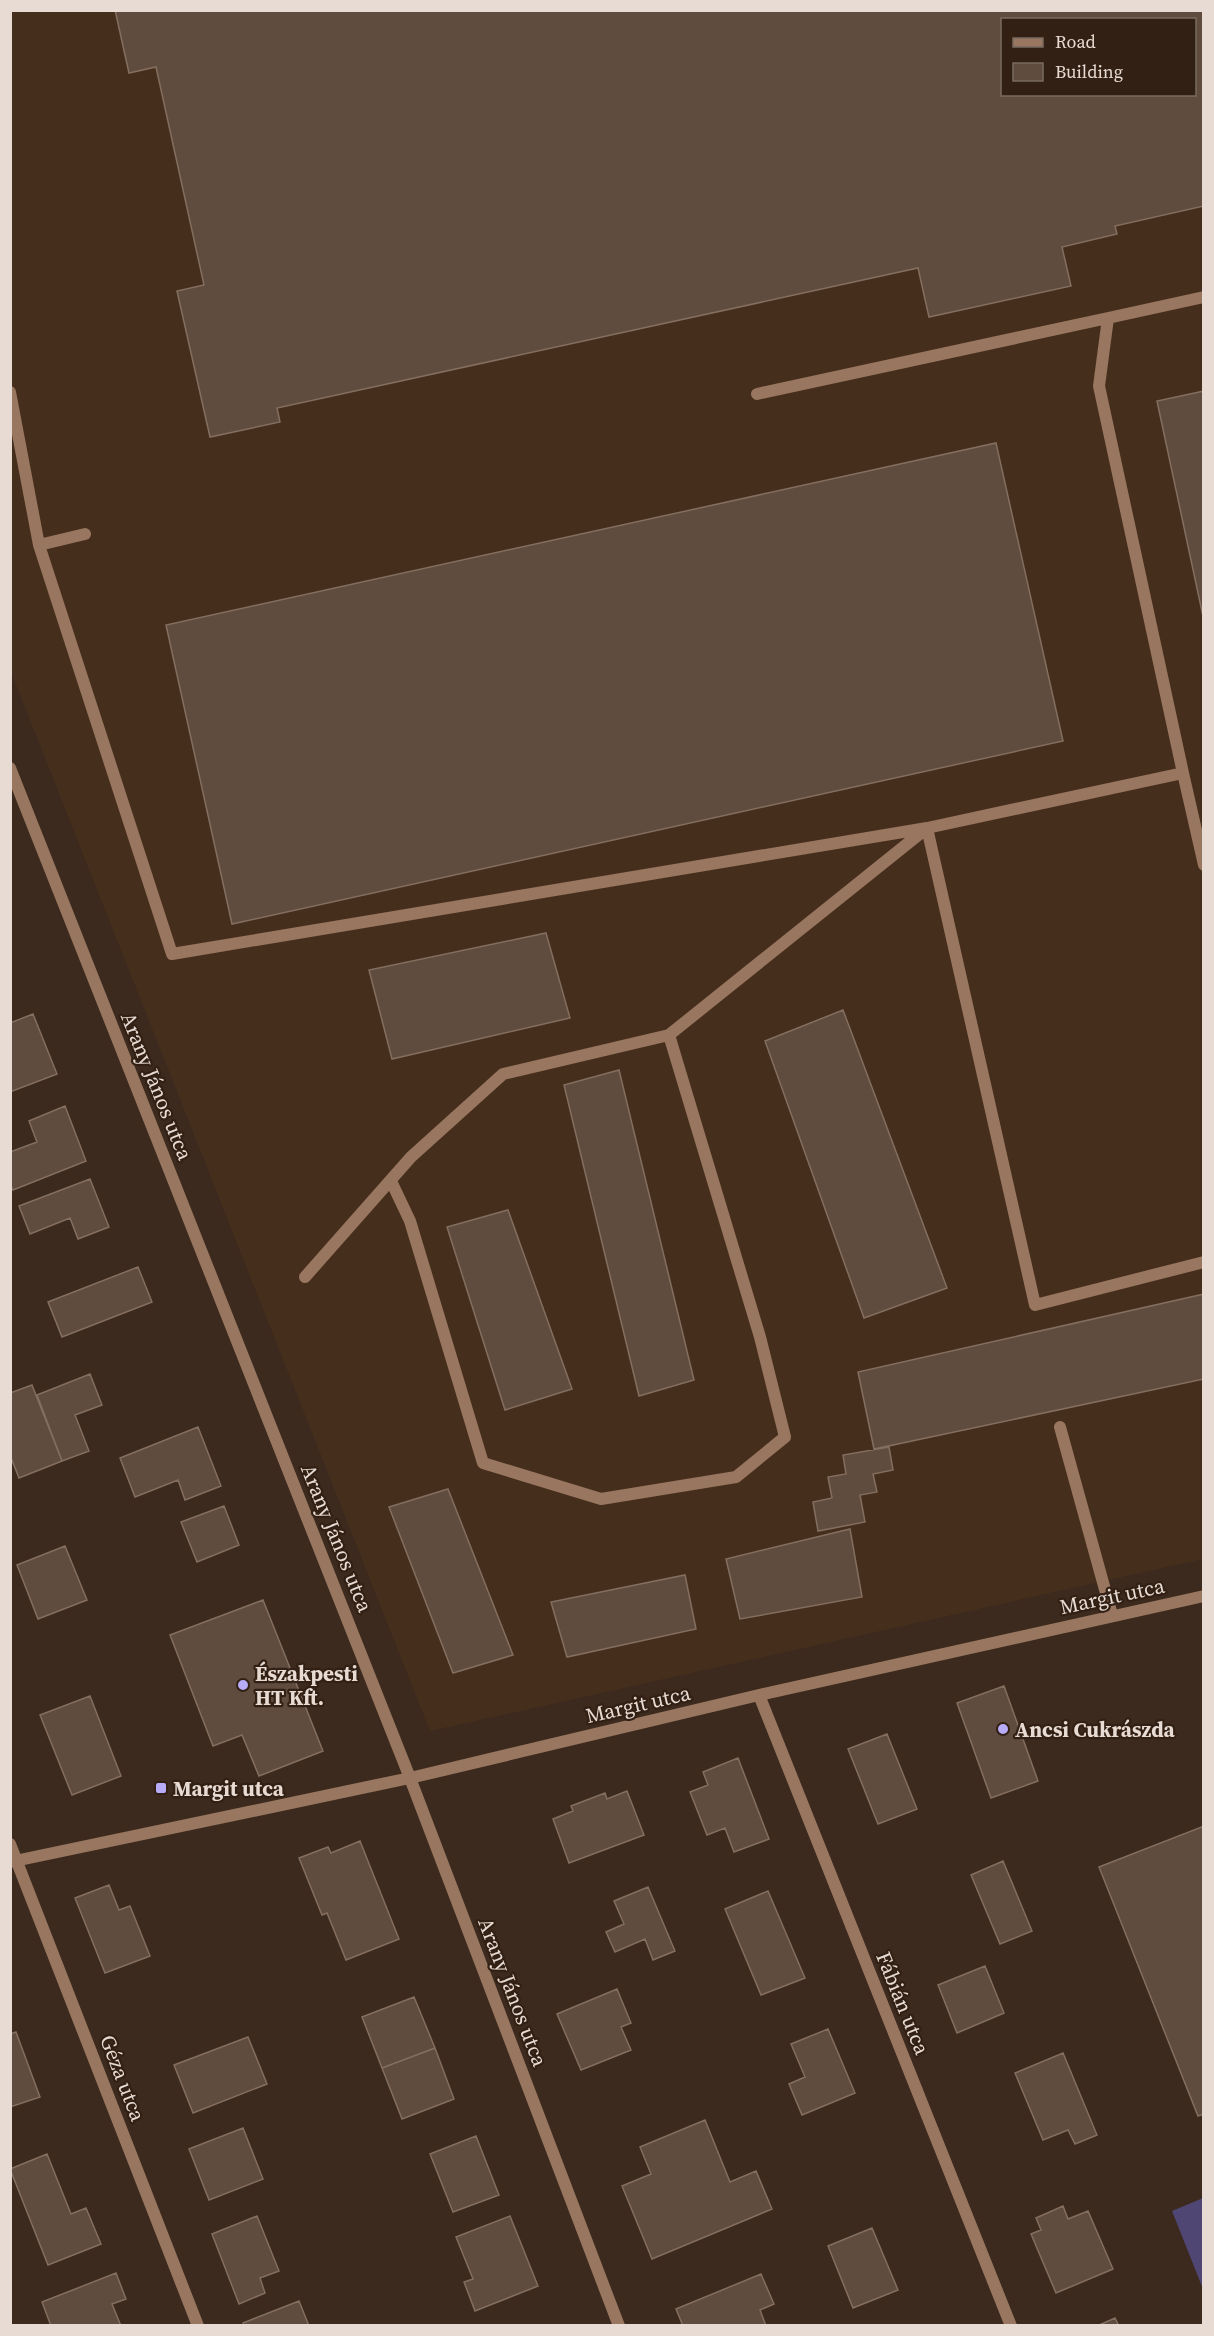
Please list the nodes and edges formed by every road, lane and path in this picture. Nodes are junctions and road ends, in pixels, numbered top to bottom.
1 (1203, 297) edge
2 (1108, 318) junction
3 (10, 392) edge
4 (757, 394) dead end
5 (85, 534) dead end
6 (39, 545) junction
7 (10, 768) edge
8 (1183, 773) junction
9 (927, 828) junction
10 (1203, 865) edge
11 (669, 1035) junction
12 (391, 1181) junction
13 (1203, 1262) edge
14 (305, 1277) dead end
15 (1060, 1427) dead end
16 (1203, 1596) edge
17 (1112, 1616) junction
18 (759, 1695) junction
19 (410, 1778) junction
20 (10, 1844) edge
21 (14, 1861) edge
22 (198, 2325) edge
23 (619, 2325) edge
24 (1011, 2325) edge

1 - 2 street
2 - 4 street
2 - 8 street
3 - 6 street
5 - 6 street
6 - 9 street
7 - 19 street, Arany János utca
8 - 9 street
8 - 10 street
9 - 11 street
9 - 13 street
11 - 12 street
11 - 12 street
12 - 14 street
15 - 17 street
16 - 17 street, Margit utca
17 - 18 street, Margit utca
18 - 19 street, Margit utca
18 - 24 street, Fábián utca
19 - 21 street, Margit utca
19 - 23 street, Arany János utca
20 - 21 street, Géza utca
21 - 22 street, Géza utca

